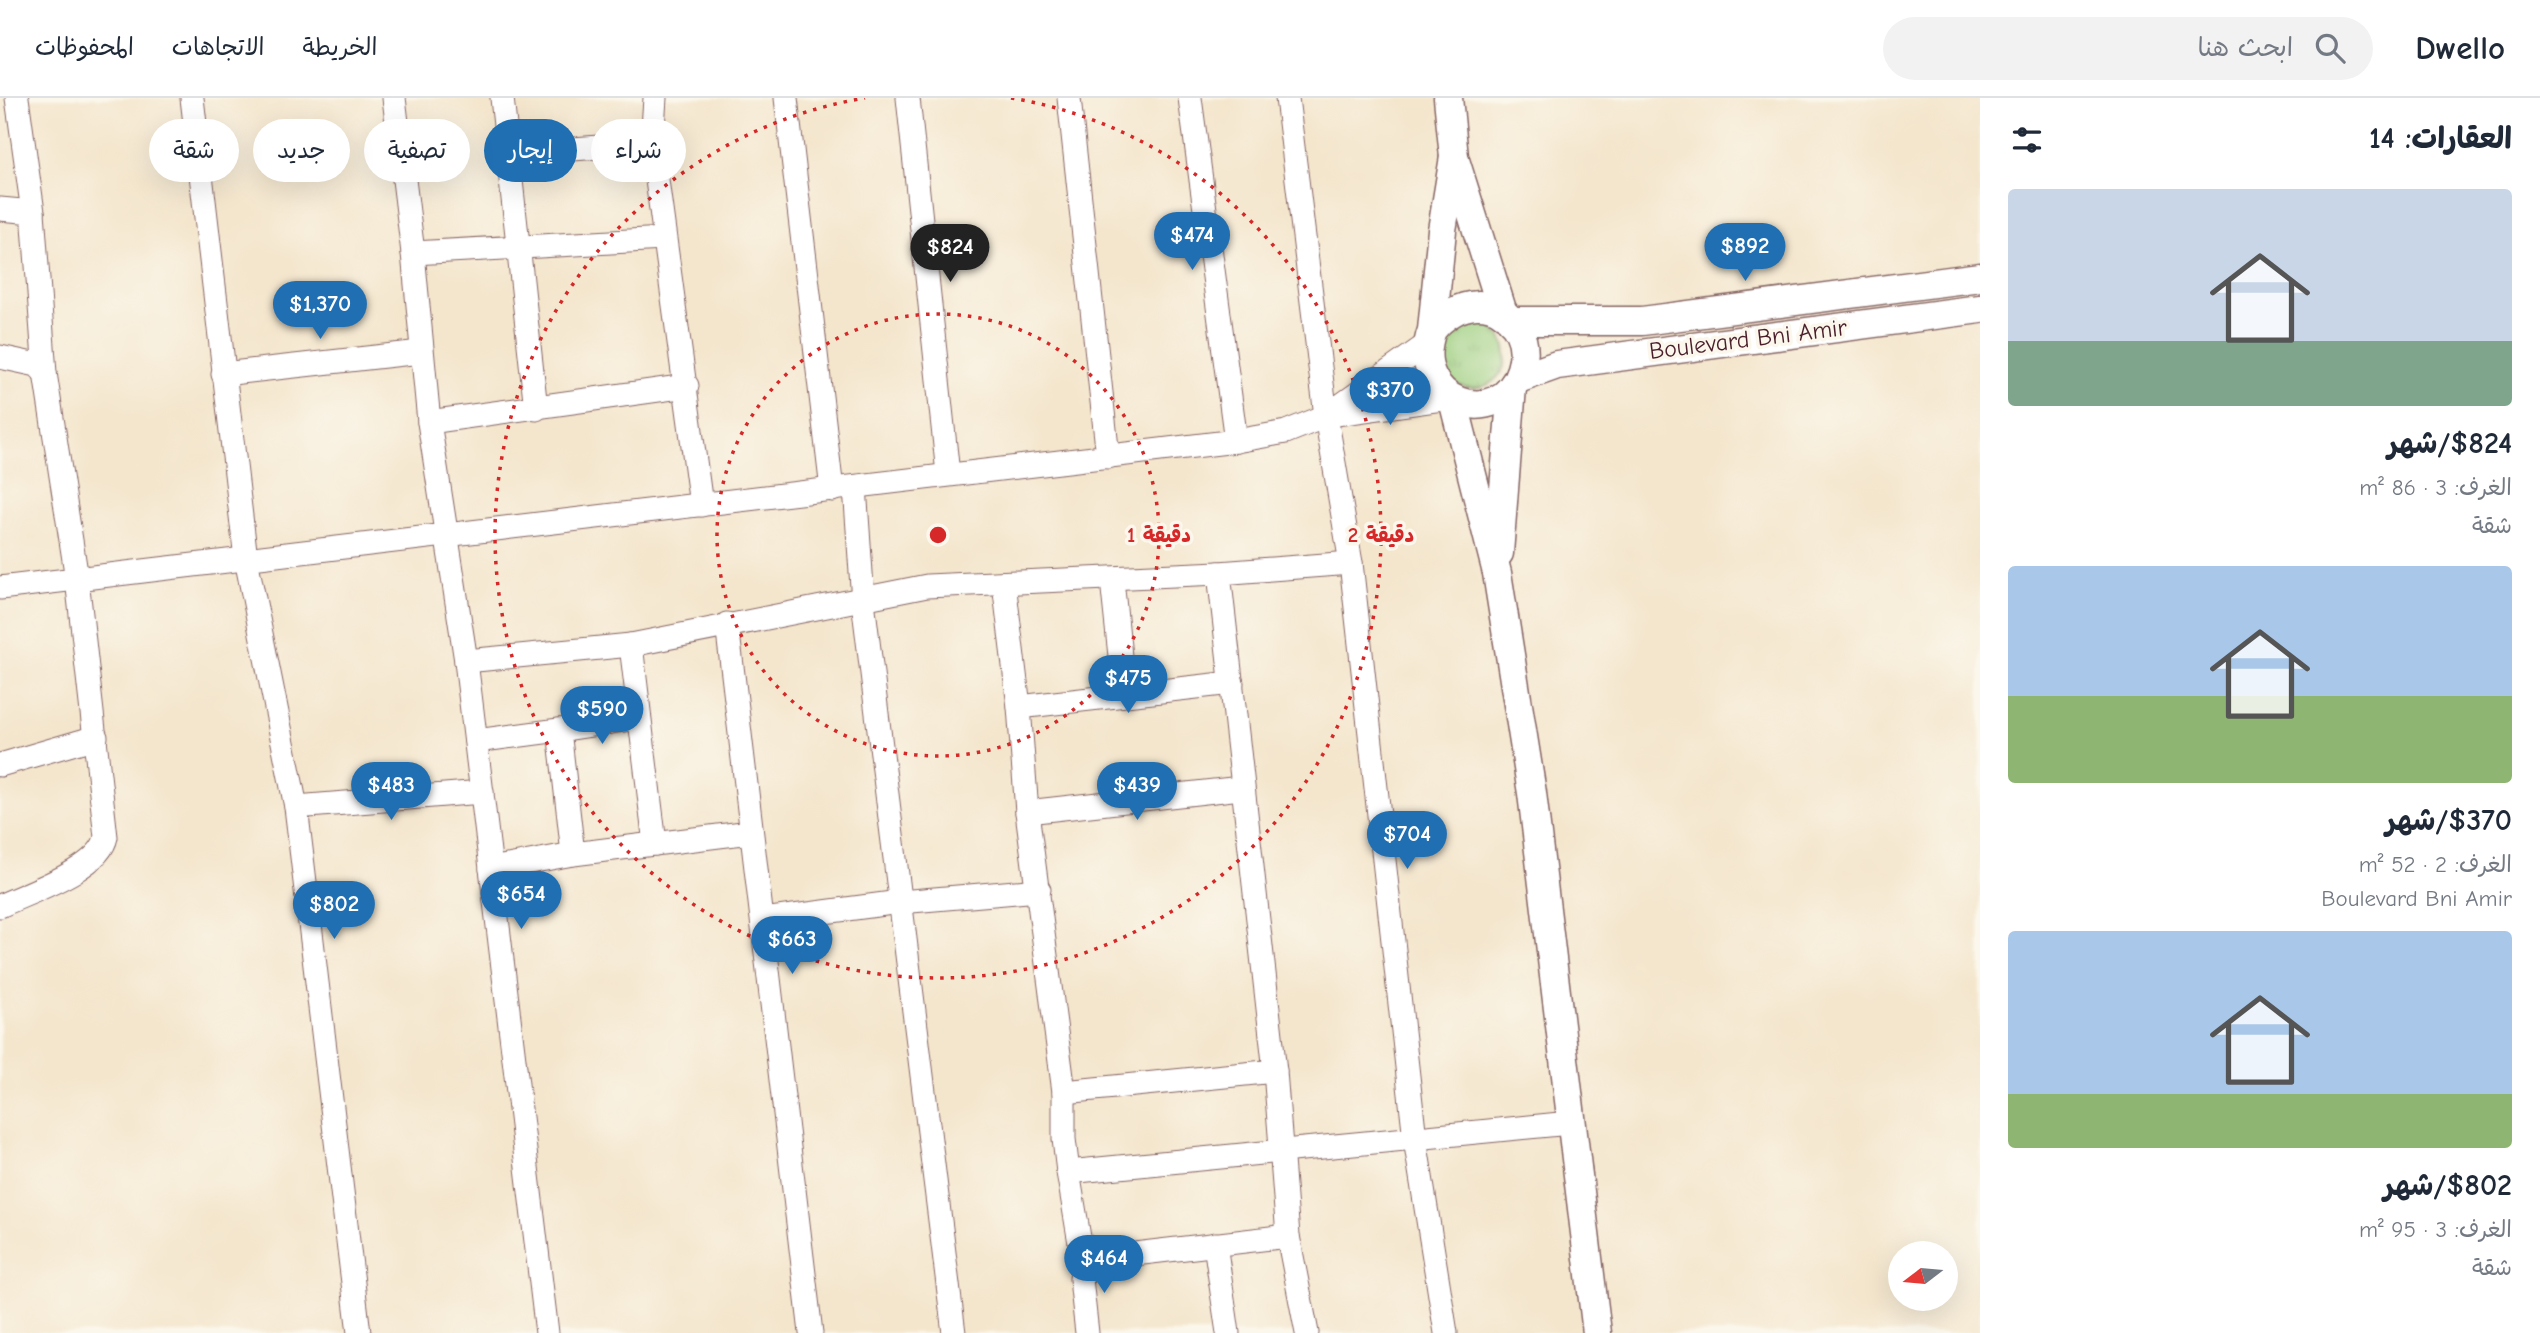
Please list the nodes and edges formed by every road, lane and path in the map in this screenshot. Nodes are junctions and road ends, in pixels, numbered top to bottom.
1 (17, 98) edge
2 (192, 98) edge
3 (394, 98) edge
4 (502, 98) edge
5 (655, 98) edge
6 (786, 98) edge
7 (908, 98) edge
8 (1069, 98) edge
9 (1190, 98) edge
10 (1287, 98) edge
11 (1448, 98) edge
12 (504, 119) edge
13 (654, 119) edge
14 (1454, 157) junction
15 (511, 182) edge
16 (657, 182) edge
17 (0, 209) edge
18 (33, 212) junction
19 (664, 239) junction
20 (519, 247) junction
21 (413, 253) junction
22 (1980, 277) edge
23 (1980, 309) edge
24 (1507, 317) junction
25 (1429, 337) junction
26 (421, 352) junction
27 (0, 357) edge
28 (45, 373) junction
29 (223, 374) junction
30 (1515, 383) junction
31 (687, 386) junction
32 (1451, 399) junction
33 (536, 409) junction
34 (1326, 416) junction
35 (429, 422) junction
36 (1236, 441) junction
37 (1108, 457) junction
38 (948, 474) junction
39 (855, 487) junction
40 (832, 489) junction
41 (701, 505) junction
42 (446, 537) junction
43 (246, 559) junction
44 (1351, 563) junction
45 (1219, 573) junction
46 (1497, 573) junction
47 (77, 579) junction
48 (1112, 580) junction
49 (1003, 583) junction
50 (0, 588) edge
51 (863, 601) junction
52 (727, 624) junction
53 (631, 645) junction
54 (466, 661) junction
55 (1232, 683) junction
56 (1124, 694) junction
57 (1019, 707) junction
58 (638, 718) junction
59 (559, 730) junction
60 (96, 737) junction
61 (476, 741) junction
62 (0, 765) edge
63 (1241, 789) junction
64 (482, 792) junction
65 (296, 807) junction
66 (1027, 812) junction
67 (751, 832) junction
68 (655, 844) junction
69 (573, 854) junction
70 (491, 869) junction
71 (1039, 890) junction
72 (900, 902) junction
73 (0, 906) edge
74 (763, 920) junction
75 (1275, 1071) junction
76 (1064, 1092) junction
77 (1570, 1123) junction
78 (1415, 1139) junction
79 (1279, 1153) junction
80 (1068, 1172) junction
81 (1288, 1236) junction
82 (1215, 1244) junction
83 (1085, 1254) junction
84 (359, 1333) edge
85 (547, 1333) edge
86 (811, 1333) edge
87 (954, 1333) edge
88 (1087, 1333) edge
89 (1228, 1333) edge
90 (1307, 1333) edge
91 (1446, 1333) edge
92 (1597, 1333) edge

1 - 18 street
2 - 29 street
3 - 21 street
4 - 12 street
5 - 13 street
6 - 40 street
7 - 38 street
8 - 37 street
9 - 36 street
10 - 34 street
11 - 14 main road
14 - 24 main road
14 - 25 main road
15 - 20 street
16 - 19 street
17 - 18 street
18 - 28 street
19 - 20 street
19 - 31 street
20 - 21 street
20 - 33 street
21 - 26 street
22 - 24 main road, Boulevard Bni Amir
23 - 30 main road, Boulevard Bni Amir
24 - 25 main road
24 - 30 main road
25 - 32 main road
25 - 34 street
26 - 29 street
26 - 35 street
27 - 28 street
28 - 47 street
29 - 43 street
30 - 32 main road
30 - 46 main road
31 - 33 street
31 - 41 street
32 - 34 street
32 - 46 main road
33 - 35 street
34 - 36 street
34 - 44 street
35 - 42 street
36 - 37 street
37 - 38 street
38 - 39 street
39 - 40 street
39 - 51 street
40 - 41 street
41 - 42 street
42 - 43 street
42 - 54 street
43 - 47 street
43 - 65 street
44 - 45 street
44 - 78 street
45 - 48 street
45 - 55 street
46 - 77 main road
47 - 50 street
47 - 60 street
48 - 49 street
48 - 56 street
49 - 51 street
49 - 57 street
51 - 52 street
51 - 72 street
52 - 53 street
52 - 67 street
53 - 54 street
53 - 58 street
54 - 61 street
55 - 56 street
55 - 63 street
56 - 57 street
57 - 66 street
58 - 59 street
58 - 68 street
59 - 61 street
59 - 69 street
60 - 62 street
60 - 73 street
61 - 64 street
63 - 66 street
63 - 75 street
64 - 65 street
64 - 70 street
65 - 84 street
66 - 71 street
67 - 68 street
67 - 74 street
68 - 69 street
69 - 70 street
70 - 85 street
71 - 72 street
71 - 76 street
72 - 74 street
72 - 87 street
74 - 86 street
75 - 76 street
75 - 79 street
76 - 80 street
77 - 78 street
77 - 92 main road
78 - 79 street
78 - 91 street
79 - 80 street
79 - 81 street
80 - 83 street
81 - 82 street
81 - 90 street
82 - 83 street
82 - 89 street
83 - 88 street

